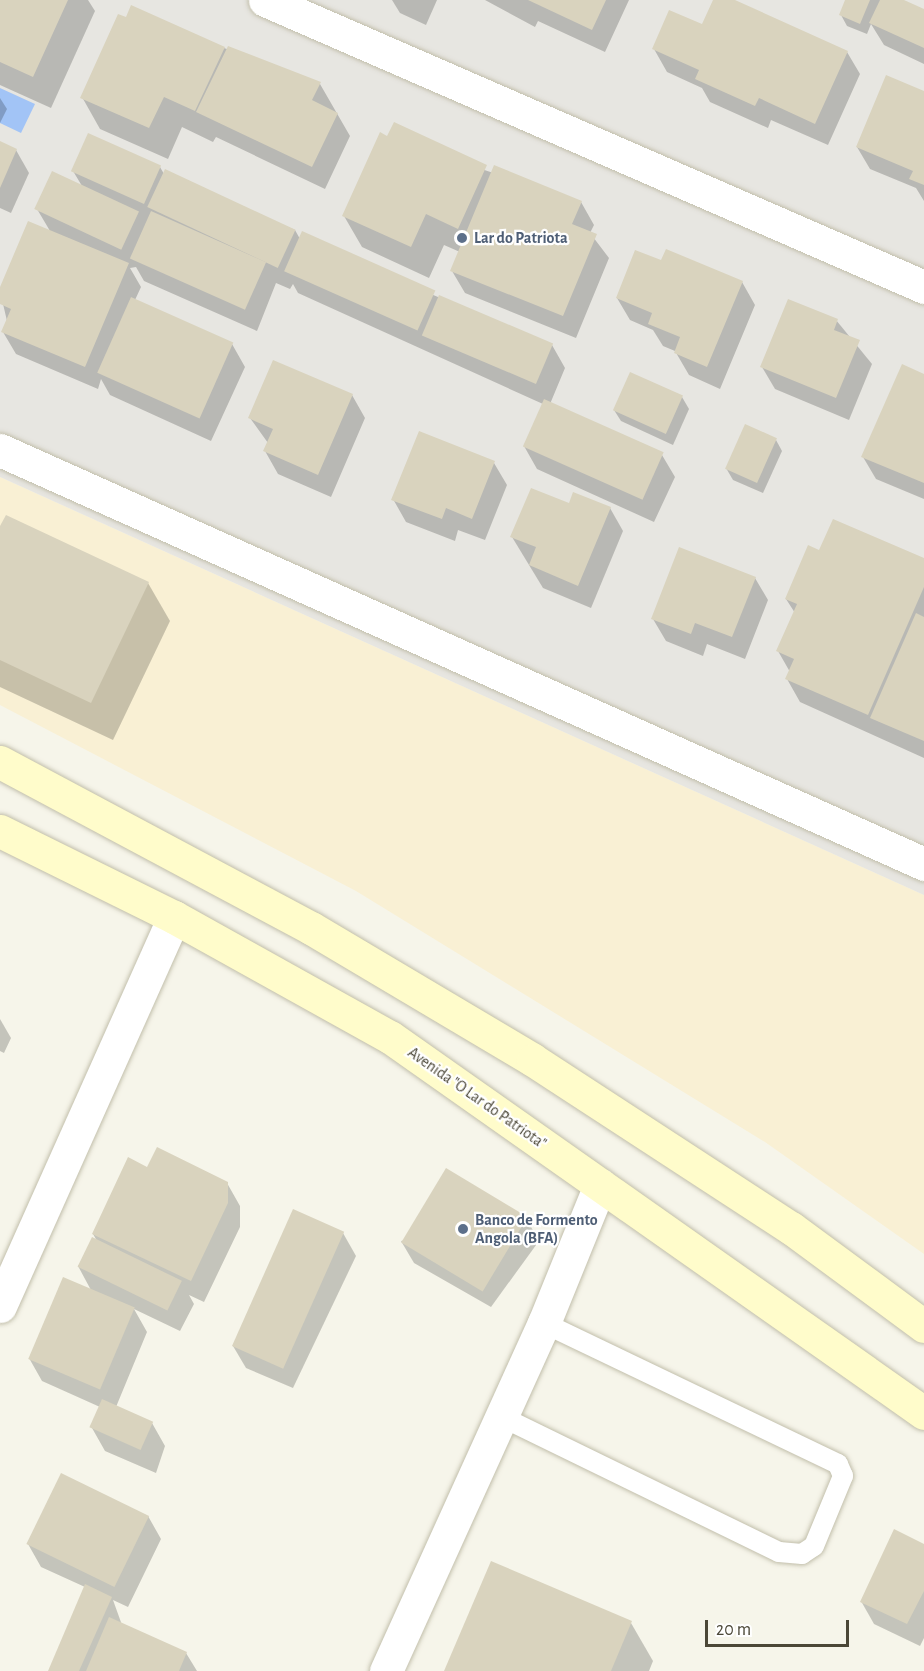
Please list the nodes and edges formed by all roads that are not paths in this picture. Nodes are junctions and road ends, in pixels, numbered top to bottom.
1 (265, 0) edge
2 (924, 287) edge
3 (0, 450) edge
4 (0, 762) edge
5 (0, 831) edge
6 (924, 864) edge
7 (174, 917) junction
8 (600, 1185) junction
9 (0, 1306) edge
10 (544, 1323) junction
11 (924, 1326) edge
12 (924, 1413) edge
13 (502, 1417) junction
14 (386, 1671) edge

1 - 2 street
3 - 6 street
4 - 11 main road
5 - 7 main road, Avenida "O Lar do Patriota"
7 - 8 main road, Avenida "O Lar do Patriota"
7 - 9 street
8 - 10 street
8 - 12 main road, Avenida "O Lar do Patriota"
10 - 13 street
10 - 13 lane
13 - 14 street

